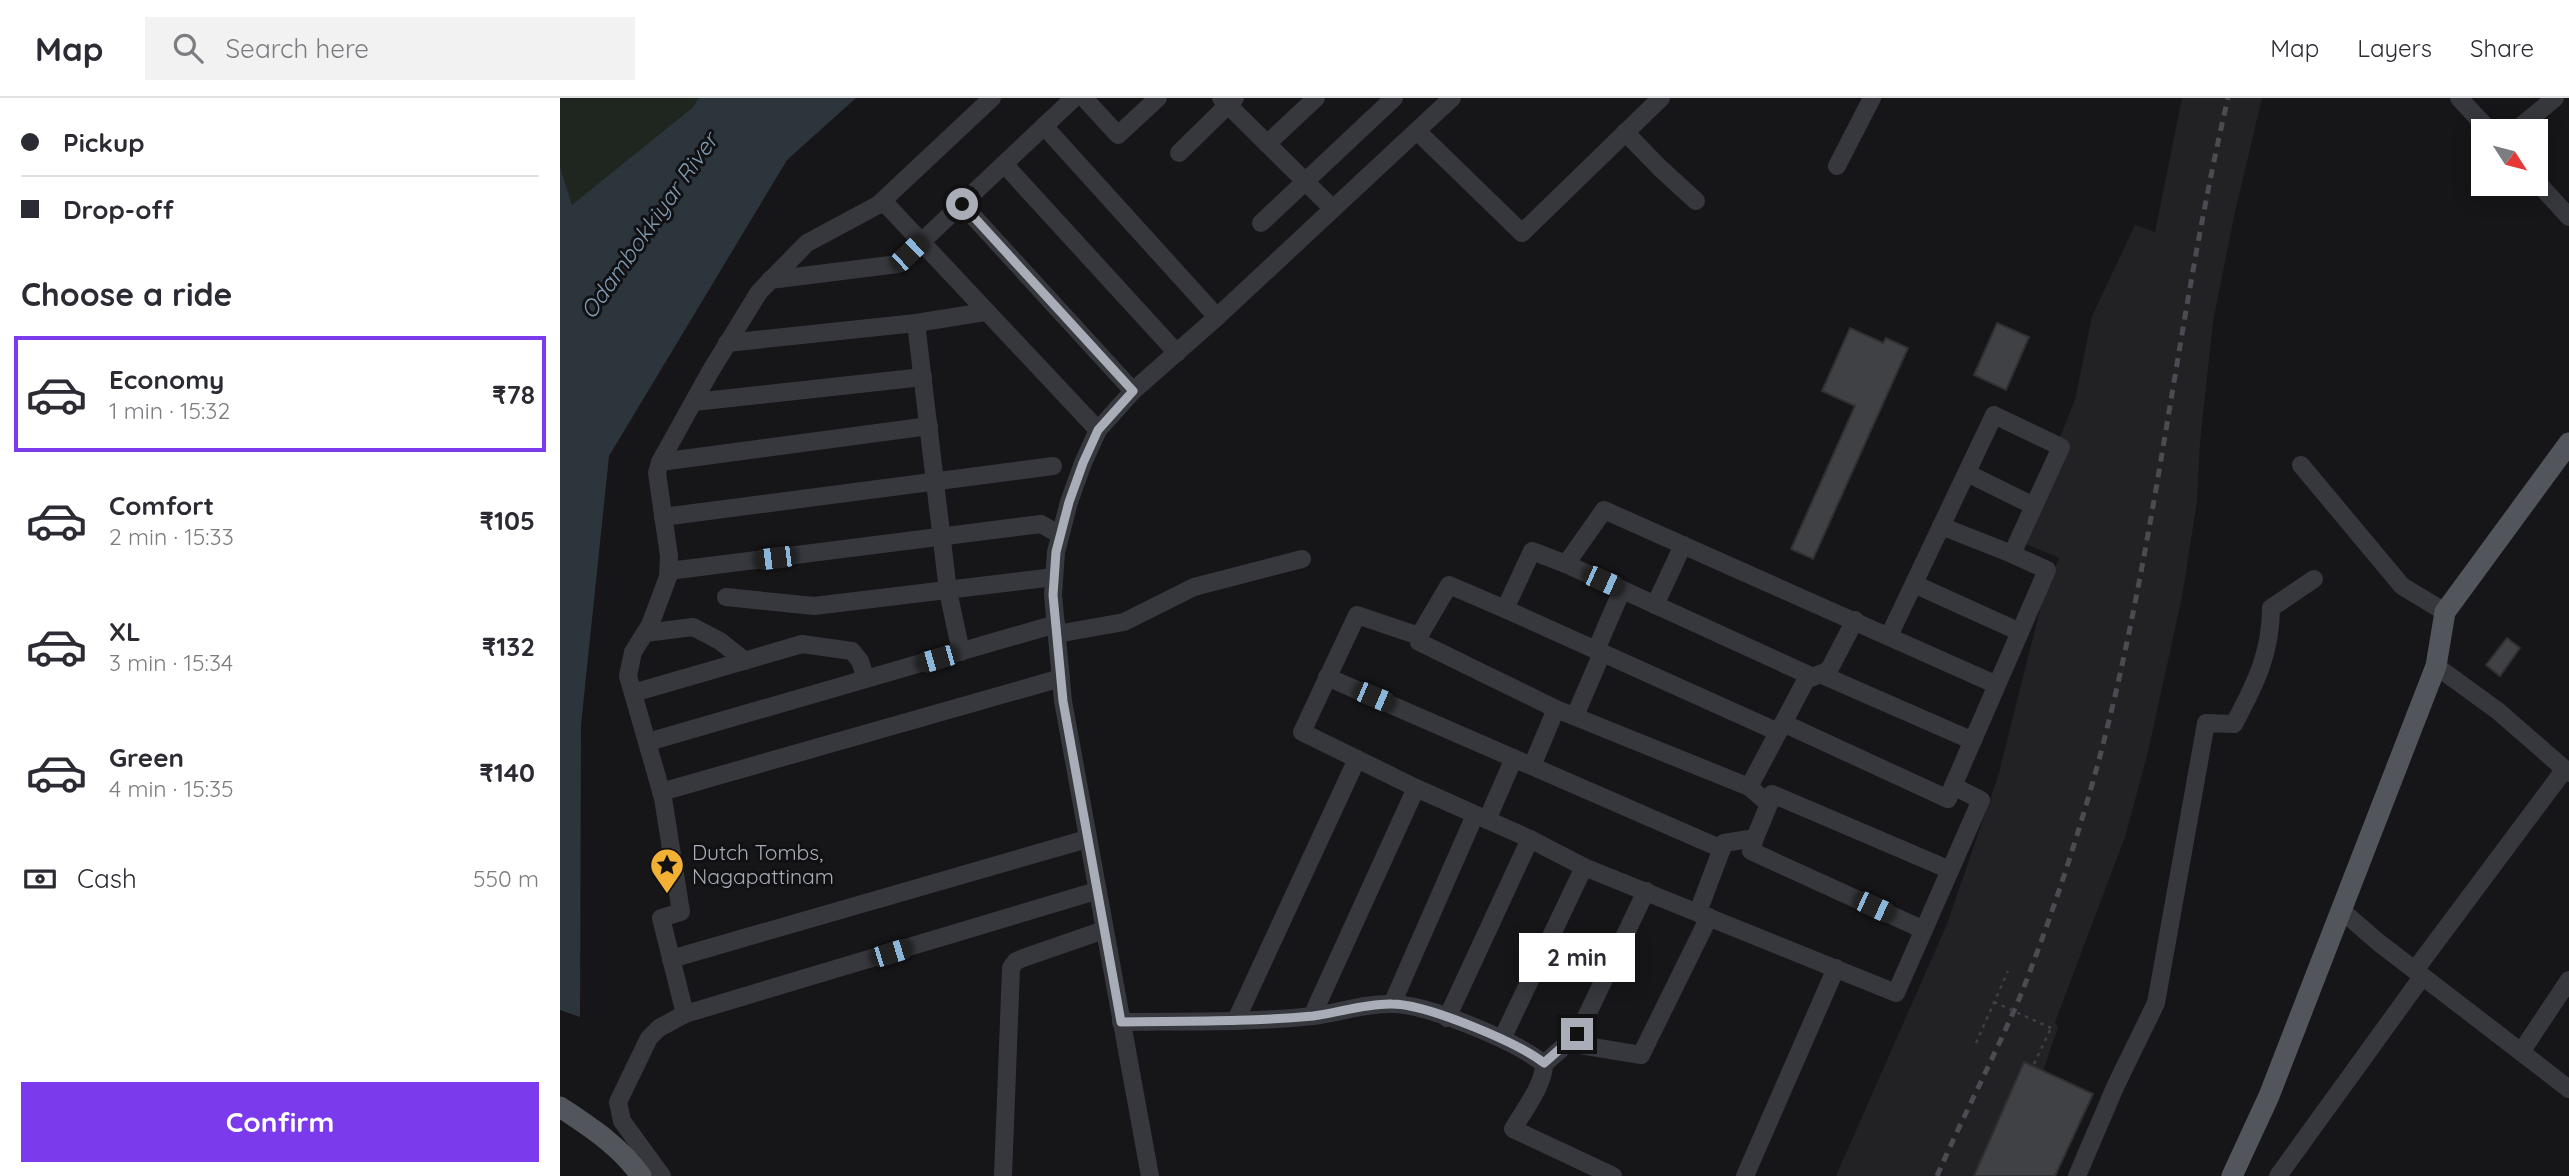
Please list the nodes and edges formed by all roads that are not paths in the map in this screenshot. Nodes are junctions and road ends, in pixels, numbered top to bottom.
1 (992, 98) edge
2 (1074, 98) edge
3 (1084, 98) edge
4 (1158, 98) edge
5 (1316, 98) edge
6 (1394, 98) edge
7 (1452, 98) edge
8 (1661, 98) edge
9 (1872, 98) edge
10 (2459, 98) edge
11 (2555, 98) edge
12 (1228, 100) edge
13 (2479, 119) edge
14 (2530, 119) edge
15 (1044, 127) junction
16 (1417, 131) junction
17 (1625, 132) junction
18 (1267, 144) junction
19 (1179, 153) dead end
20 (1004, 164) junction
21 (1837, 166) dead end
22 (1305, 182) junction
23 (2548, 194) edge
24 (883, 201) junction
25 (1696, 201) dead end
26 (962, 204) junction
27 (1333, 209) junction
28 (2569, 217) edge
29 (1261, 223) dead end
30 (920, 242) junction
31 (770, 280) junction
32 (985, 312) junction
33 (1217, 317) junction
34 (916, 323) junction
35 (727, 343) junction
36 (1177, 354) junction
37 (923, 377) junction
38 (1133, 391) junction
39 (694, 402) junction
40 (929, 426) junction
41 (1098, 430) junction
42 (2569, 443) edge
43 (660, 462) junction
44 (2301, 465) dead end
45 (1053, 466) dead end
46 (1967, 472) junction
47 (935, 481) junction
48 (2034, 506) junction
49 (663, 517) junction
50 (1941, 526) junction
51 (1060, 535) junction
52 (942, 537) junction
53 (1683, 545) junction
54 (2012, 554) junction
55 (1302, 559) dead end
56 (1566, 564) junction
57 (669, 571) junction
58 (1054, 577) junction
59 (2314, 579) dead end
60 (1914, 584) junction
61 (1622, 590) junction
62 (948, 591) junction
63 (726, 597) dead end
64 (1656, 605) junction
65 (1505, 609) junction
66 (2445, 612) junction
67 (1855, 620) junction
68 (1056, 629) junction
69 (2020, 632) junction
70 (645, 633) junction
71 (1419, 636) junction
72 (1889, 636) junction
73 (1599, 651) junction
74 (961, 652) junction
75 (745, 661) junction
76 (2436, 666) junction
77 (1816, 676) junction
78 (1327, 677) junction
79 (1061, 678) junction
80 (866, 679) junction
81 (1997, 685) junction
82 (633, 693) junction
83 (1556, 709) junction
84 (1575, 716) junction
85 (1781, 728) junction
86 (1973, 741) junction
87 (648, 742) junction
88 (1514, 758) junction
89 (1357, 759) junction
90 (1532, 766) junction
91 (2567, 771) edge
92 (1953, 786) junction
93 (1749, 787) junction
94 (1416, 788) junction
95 (661, 792) junction
96 (1769, 804) junction
97 (1481, 818) junction
98 (1530, 838) junction
99 (1755, 838) junction
100 (1087, 839) junction
101 (1722, 849) junction
102 (1584, 867) junction
103 (1950, 870) junction
104 (1097, 891) junction
105 (1646, 891) junction
106 (2340, 910) junction
107 (1703, 914) junction
108 (1104, 930) junction
109 (1924, 930) junction
110 (671, 959) junction
111 (1836, 968) junction
112 (2418, 974) junction
113 (2569, 980) edge
114 (1392, 1004) junction
115 (685, 1014) junction
116 (1312, 1016) junction
117 (1447, 1018) junction
118 (1236, 1020) junction
119 (1121, 1022) junction
120 (1502, 1038) junction
121 (1568, 1043) junction
122 (2521, 1052) junction
123 (1544, 1063) junction
124 (2569, 1089) edge
125 (560, 1107) edge
126 (641, 1176) edge
127 (662, 1176) edge
128 (1003, 1176) edge
129 (1150, 1176) edge
130 (1613, 1176) edge
131 (1745, 1176) edge
132 (2077, 1176) edge
133 (2232, 1176) edge
134 (2278, 1176) edge

1 - 24 street
2 - 15 street
3 - 4 street
5 - 18 street
6 - 22 street
7 - 16 street
8 - 17 street
9 - 21 street
10 - 13 street
11 - 14 street
12 - 18 street
12 - 19 street
15 - 20 street
15 - 33 street
16 - 17 street
16 - 27 street
17 - 25 street
18 - 22 street
20 - 26 street
20 - 36 street
22 - 27 street
22 - 29 street
23 - 28 street
24 - 30 street
24 - 31 street
26 - 30 street
26 - 38 street
27 - 33 street
30 - 31 street
30 - 32 street
31 - 35 street
32 - 34 street
32 - 41 street
33 - 36 street
34 - 35 street
34 - 37 street
35 - 39 street
36 - 38 street
37 - 39 street
37 - 40 street
38 - 41 street
39 - 43 street
40 - 43 street
40 - 47 street
41 - 51 street
42 - 66 main road
43 - 49 street
44 - 66 street
45 - 47 street
46 - 48 street
46 - 48 street
46 - 50 street
47 - 49 street
47 - 52 street
48 - 54 street
49 - 57 street
50 - 54 street
50 - 60 street
51 - 52 street
51 - 58 street
52 - 57 street
52 - 62 street
53 - 56 street
53 - 64 street
53 - 67 street
54 - 69 street
55 - 68 street
56 - 61 street
56 - 65 street
57 - 70 street
58 - 62 street
58 - 68 street
59 - 132 street
60 - 69 street
60 - 72 street
61 - 64 street
61 - 73 street
62 - 63 street
62 - 74 street
64 - 77 street
65 - 71 street
65 - 73 street
66 - 76 main road
67 - 72 street
67 - 77 street
68 - 74 street
68 - 79 street
69 - 81 street
70 - 75 street
70 - 82 street
71 - 78 street
71 - 83 street
72 - 81 street
73 - 84 street
73 - 85 street
74 - 80 street
75 - 80 street
75 - 82 street
76 - 91 street
76 - 106 main road
77 - 85 street
77 - 86 street
78 - 88 street
78 - 89 street
79 - 95 street
79 - 100 street
80 - 87 street
81 - 86 street
82 - 87 street
83 - 84 street
83 - 90 street
84 - 93 street
85 - 92 street
85 - 93 street
86 - 92 street
87 - 95 street
88 - 90 street
88 - 97 street
89 - 94 street
89 - 118 street
90 - 101 street
91 - 112 street
92 - 103 street
93 - 96 street
94 - 97 street
94 - 116 street
95 - 110 street
96 - 99 street
96 - 103 street
97 - 98 street
97 - 114 street
98 - 102 street
98 - 117 street
99 - 101 street
99 - 109 street
100 - 104 street
100 - 110 street
101 - 107 street
102 - 105 street
102 - 120 street
103 - 109 street
104 - 108 street
104 - 115 street
105 - 107 street
105 - 121 street
106 - 112 street
106 - 133 main road
107 - 111 street
107 - 121 street
108 - 119 street
108 - 128 street
109 - 111 street
110 - 115 street
111 - 131 street
112 - 122 street
112 - 134 street
113 - 122 street
114 - 116 street
114 - 117 street
115 - 127 street
116 - 118 street
117 - 120 street
118 - 119 street
119 - 129 street
120 - 123 street
121 - 123 street
122 - 124 street
123 - 130 street
125 - 126 main road

